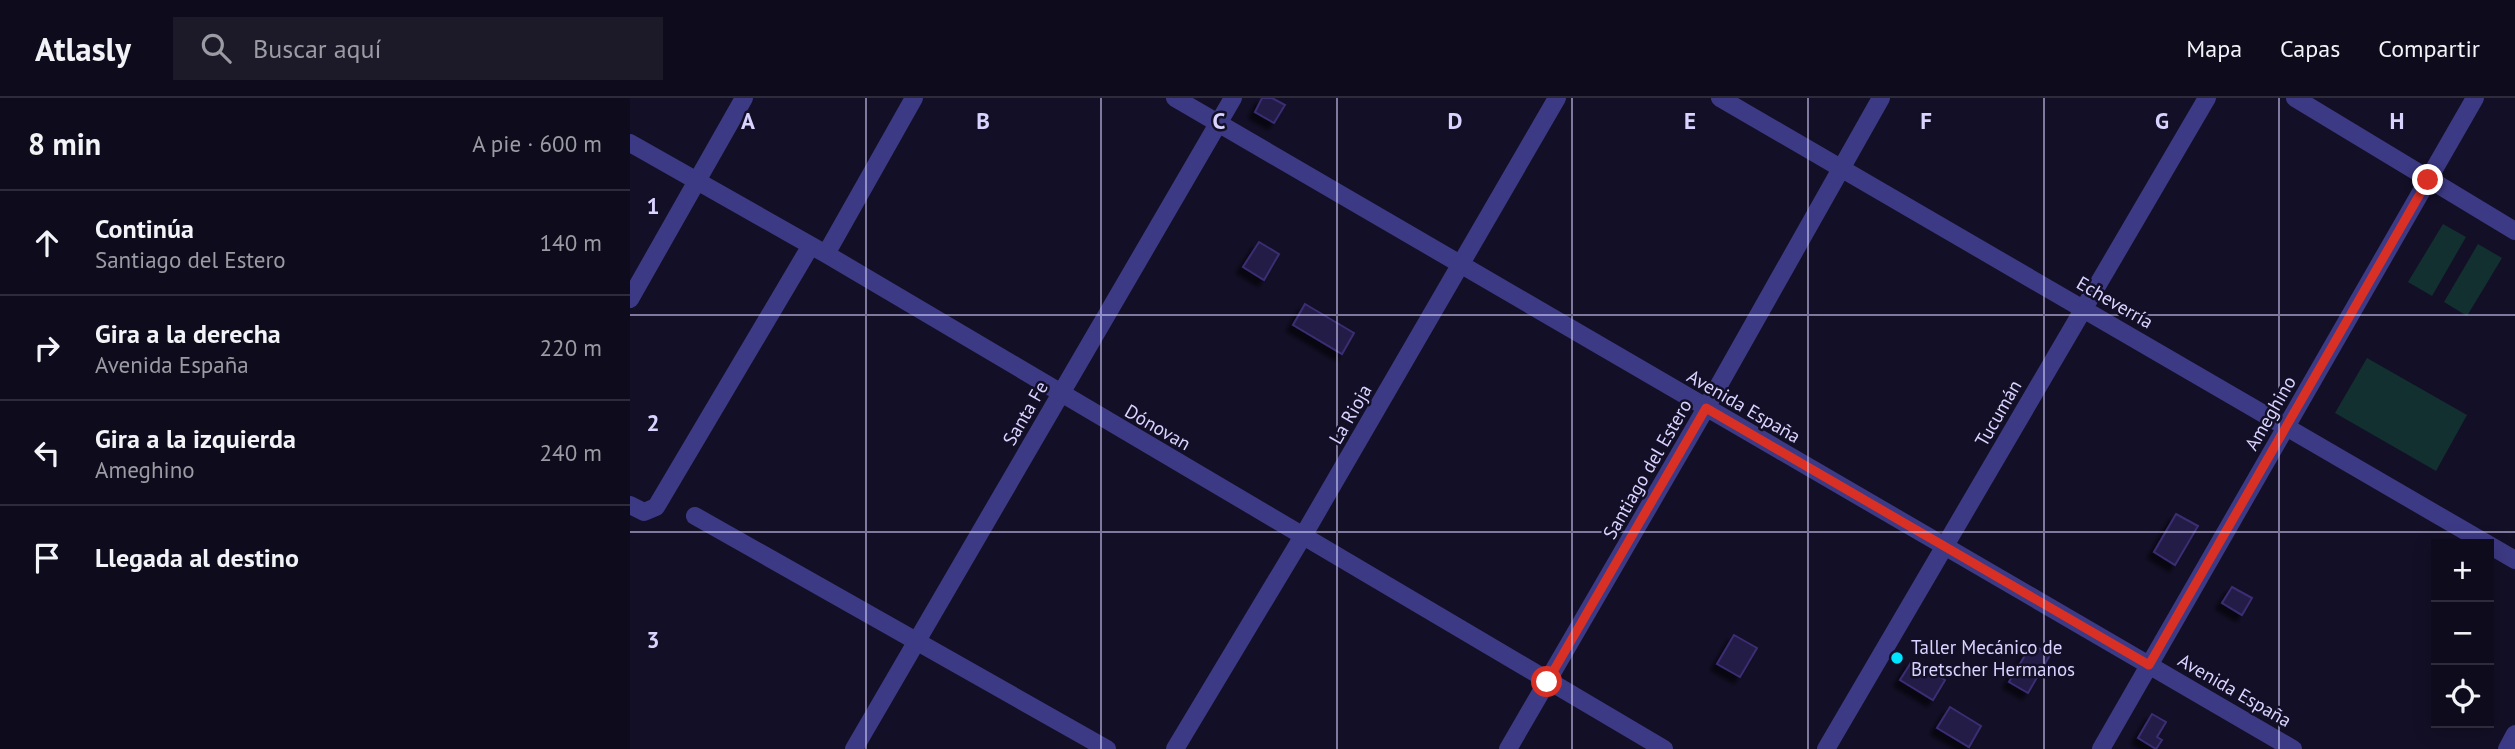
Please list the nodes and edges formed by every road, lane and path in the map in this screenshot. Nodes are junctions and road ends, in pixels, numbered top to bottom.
1 (744, 98) edge
2 (914, 98) edge
3 (1175, 98) edge
4 (1233, 98) edge
5 (1557, 98) edge
6 (1720, 98) edge
7 (1881, 98) edge
8 (2207, 98) edge
9 (2295, 98) edge
10 (2475, 98) edge
11 (1218, 123) junction
12 (630, 143) edge
13 (1841, 169) junction
14 (696, 180) junction
15 (2428, 180) junction
16 (2515, 231) edge
17 (818, 251) junction
18 (1460, 265) junction
19 (630, 299) edge
20 (2082, 307) junction
21 (1061, 394) junction
22 (1706, 408) junction
23 (2286, 426) junction
24 (630, 505) edge
25 (695, 516) dead end
26 (1303, 536) junction
27 (1946, 546) junction
28 (2515, 560) edge
29 (918, 640) junction
30 (2149, 665) junction
31 (1547, 682) junction
32 (2515, 734) edge
33 (854, 749) edge
34 (1107, 749) edge
35 (1175, 749) edge
36 (1508, 749) edge
37 (1664, 749) edge
38 (1825, 749) edge
39 (2101, 749) edge
40 (2293, 749) edge
41 (2507, 749) edge

1 - 14 street
2 - 17 street
3 - 11 street, Avenida España
4 - 11 street, Santa Fe
5 - 18 street, La Rioja
6 - 13 street, Echeverría
7 - 13 street, Santiago del Estero
8 - 20 street, Tucumán
9 - 15 street
10 - 15 street, Ameghino
11 - 18 street, Avenida España
11 - 21 street, Santa Fe
12 - 14 street, Dónovan
13 - 20 street, Echeverría
13 - 22 street, Santiago del Estero
14 - 17 street, Dónovan
14 - 19 street
15 - 16 street
15 - 23 street, Ameghino
17 - 21 street, Dónovan
17 - 24 street
18 - 22 street, Avenida España
18 - 26 street, La Rioja
20 - 23 street, Echeverría
20 - 27 street, Tucumán
21 - 26 street, Dónovan
21 - 29 street, Santa Fe
22 - 27 street, Avenida España
22 - 31 street, Santiago del Estero
23 - 28 street, Echeverría
23 - 30 street, Ameghino
25 - 29 street
26 - 31 street, Dónovan
26 - 35 street, La Rioja
27 - 30 street, Avenida España
27 - 38 street, Tucumán
29 - 33 street, Santa Fe
29 - 34 street
30 - 39 street, Ameghino
30 - 40 street, Avenida España
31 - 36 street, Santiago del Estero
31 - 37 street, Dónovan
32 - 41 street

